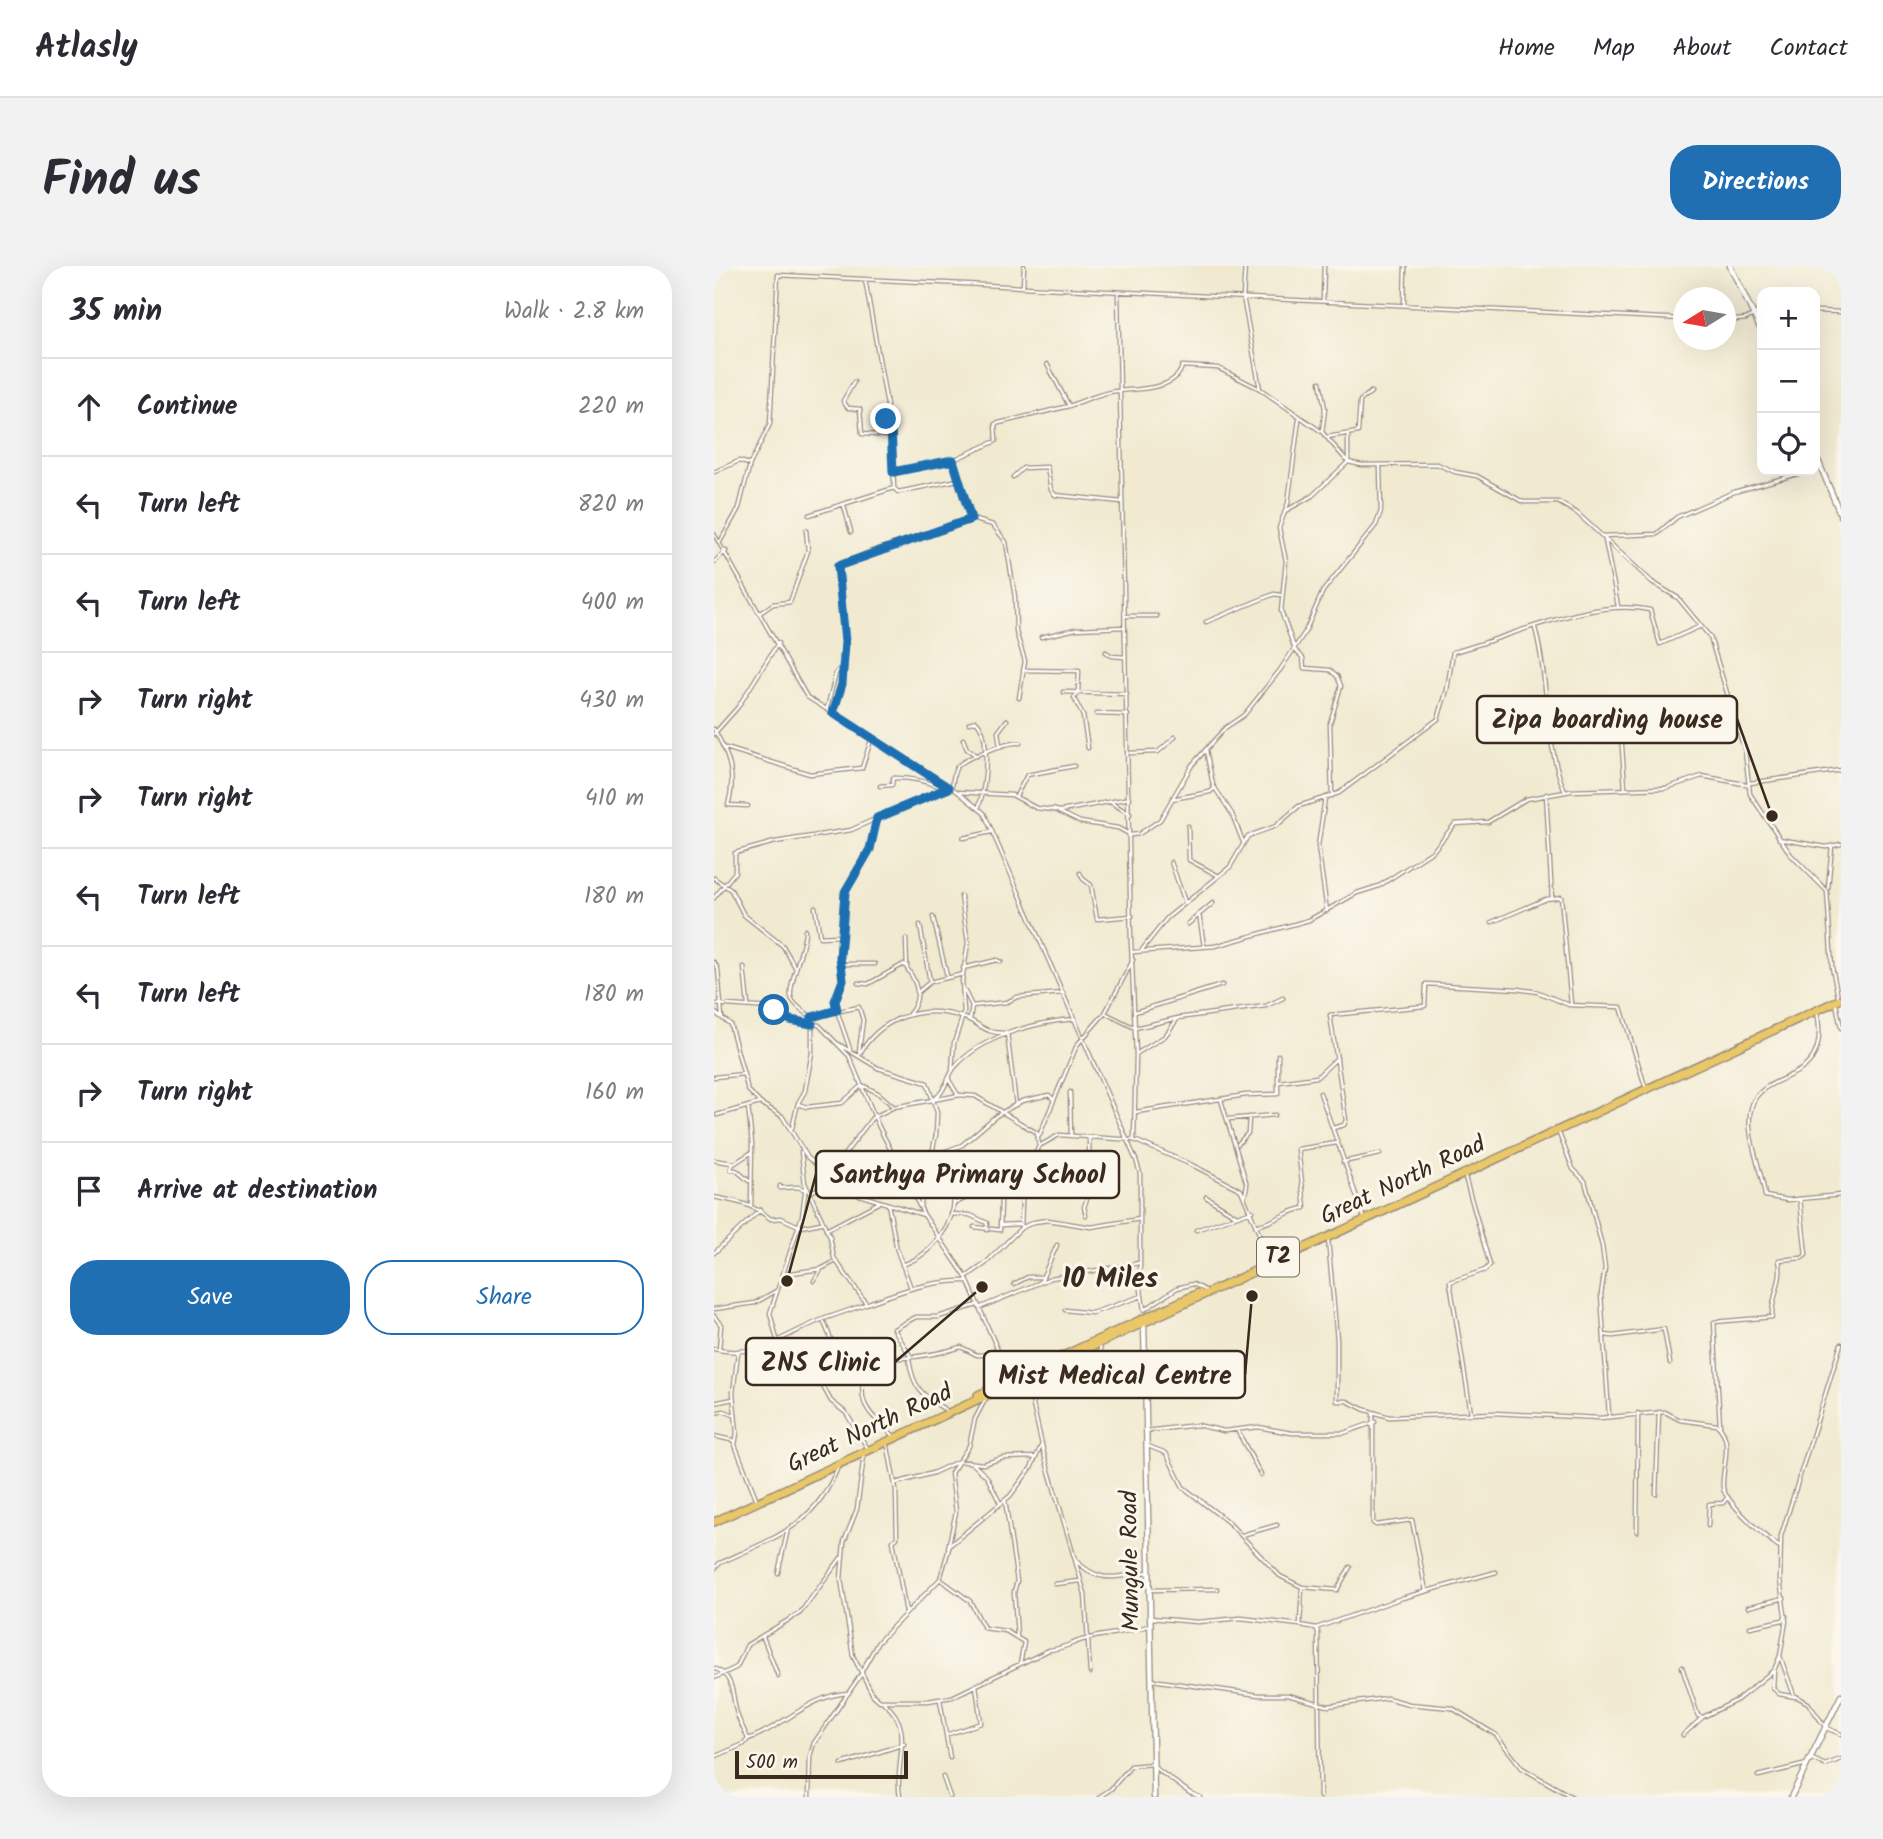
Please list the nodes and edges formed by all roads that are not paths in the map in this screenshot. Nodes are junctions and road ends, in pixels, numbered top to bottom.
1 (1024, 266) edge
2 (1245, 266) edge
3 (1324, 266) edge
4 (1405, 266) edge
5 (1730, 266) edge
6 (865, 279) junction
7 (1023, 286) junction
8 (1118, 292) junction
9 (1243, 297) junction
10 (1323, 301) junction
11 (1404, 305) junction
12 (1820, 311) edge
13 (1757, 312) edge
14 (1841, 312) edge
15 (1753, 314) junction
16 (1673, 318) edge
17 (1736, 320) edge
18 (1757, 322) edge
19 (1047, 364) dead end
20 (854, 382) dead end
21 (1320, 382) dead end
22 (1260, 389) junction
23 (1120, 392) junction
24 (1371, 392) dead end
25 (1069, 406) junction
26 (1299, 418) junction
27 (1322, 432) junction
28 (892, 436) junction
29 (1348, 436) junction
30 (1327, 437) junction
31 (953, 460) junction
32 (1348, 462) junction
33 (750, 464) junction
34 (1380, 466) junction
35 (714, 472) edge
36 (893, 472) junction
37 (1820, 472) edge
38 (1792, 476) edge
39 (1013, 477) dead end
40 (959, 480) junction
41 (894, 488) junction
42 (1122, 502) junction
43 (844, 506) junction
44 (1285, 511) junction
45 (809, 514) dead end
46 (1841, 516) edge
47 (971, 519) junction
48 (806, 530) dead end
49 (851, 532) dead end
50 (714, 534) edge
51 (1604, 537) junction
52 (714, 539) edge
53 (720, 541) junction
54 (726, 551) junction
55 (715, 562) edge
56 (1280, 595) junction
57 (1618, 606) junction
58 (760, 613) junction
59 (1125, 616) junction
60 (1157, 616) dead end
61 (1206, 622) dead end
62 (1701, 626) junction
63 (1125, 627) junction
64 (1535, 628) junction
65 (1041, 636) dead end
66 (778, 643) junction
67 (1293, 647) junction
68 (1106, 652) dead end
69 (1126, 658) junction
70 (842, 666) junction
71 (1023, 670) junction
72 (1063, 692) dead end
73 (1077, 693) junction
74 (1127, 694) junction
75 (1019, 698) dead end
76 (827, 708) junction
77 (833, 713) junction
78 (1096, 714) dead end
79 (1128, 715) junction
80 (1007, 720) dead end
81 (1620, 720) dead end
82 (969, 723) dead end
83 (714, 732) edge
84 (872, 737) junction
85 (1175, 737) dead end
86 (963, 739) dead end
87 (1020, 743) dead end
88 (1000, 747) junction
89 (726, 748) junction
90 (1088, 748) dead end
91 (1206, 748) junction
92 (986, 751) junction
93 (1130, 753) junction
94 (977, 756) junction
95 (1074, 766) dead end
96 (1841, 770) edge
97 (1749, 784) junction
98 (880, 786) dead end
99 (944, 788) junction
100 (950, 788) junction
101 (1214, 788) junction
102 (1625, 788) junction
103 (958, 792) junction
104 (1564, 792) junction
105 (983, 794) junction
106 (1546, 794) junction
107 (1016, 796) junction
108 (1332, 796) junction
109 (1325, 797) junction
110 (1130, 798) junction
111 (1172, 799) junction
112 (1110, 802) junction
113 (748, 806) dead end
114 (979, 806) junction
115 (1053, 809) junction
116 (1130, 814) junction
117 (877, 818) junction
118 (1188, 826) dead end
119 (992, 831) junction
120 (1131, 835) junction
121 (963, 838) dead end
122 (1779, 839) junction
123 (1242, 842) junction
124 (1841, 845) edge
125 (1832, 846) junction
126 (1171, 862) dead end
127 (1080, 873) dead end
128 (1217, 875) junction
129 (714, 878) edge
130 (725, 885) junction
131 (1828, 891) junction
132 (961, 897) dead end
133 (714, 898) edge
134 (1552, 898) junction
135 (1185, 902) junction
136 (1213, 903) dead end
137 (816, 907) dead end
138 (1327, 911) junction
139 (1199, 913) junction
140 (1132, 916) junction
141 (933, 917) dead end
142 (1492, 922) dead end
143 (1188, 924) dead end
144 (920, 925) dead end
145 (805, 930) dead end
146 (841, 939) junction
147 (906, 939) dead end
148 (1203, 946) junction
149 (1140, 951) junction
150 (1133, 952) junction
151 (1133, 960) junction
152 (714, 962) edge
153 (1000, 962) dead end
154 (840, 964) junction
155 (874, 964) dead end
156 (744, 967) dead end
157 (907, 968) junction
158 (963, 968) junction
159 (797, 970) junction
160 (963, 974) junction
161 (947, 976) junction
162 (930, 982) junction
163 (858, 983) dead end
164 (1222, 985) dead end
165 (962, 987) junction
166 (918, 992) junction
167 (1063, 993) junction
168 (1283, 998) dead end
169 (1839, 998) edge
170 (722, 1003) junction
171 (714, 1004) edge
172 (1571, 1005) junction
173 (972, 1006) junction
174 (751, 1007) junction
175 (837, 1010) junction
176 (1816, 1011) junction
177 (714, 1012) edge
178 (1135, 1012) junction
179 (1105, 1013) junction
180 (909, 1014) junction
181 (722, 1017) junction
182 (812, 1017) junction
183 (962, 1017) junction
184 (1178, 1018) junction
185 (1075, 1019) junction
186 (970, 1020) junction
187 (812, 1024) junction
188 (1135, 1028) junction
189 (1841, 1028) edge
190 (1007, 1033) junction
191 (1083, 1036) junction
192 (833, 1041) junction
193 (852, 1050) junction
194 (1136, 1054) junction
195 (859, 1055) junction
196 (1278, 1055) dead end
197 (849, 1056) junction
198 (1337, 1058) junction
199 (952, 1071) junction
200 (744, 1074) junction
201 (714, 1077) edge
202 (948, 1079) junction
203 (1279, 1082) junction
204 (862, 1085) junction
205 (1645, 1086) junction
206 (1059, 1090) junction
207 (1070, 1092) dead end
208 (1320, 1093) dead end
209 (958, 1095) junction
210 (1049, 1095) junction
211 (934, 1099) junction
212 (1221, 1100) junction
213 (1055, 1101) junction
214 (760, 1103) junction
215 (798, 1104) junction
216 (1016, 1105) junction
217 (748, 1106) junction
218 (894, 1107) junction
219 (1136, 1112) junction
220 (1003, 1113) junction
221 (717, 1115) dead end
222 (1275, 1115) dead end
223 (874, 1116) junction
224 (1249, 1117) junction
225 (1229, 1119) junction
226 (1333, 1128) junction
227 (792, 1129) junction
228 (1558, 1130) junction
229 (1039, 1136) junction
230 (1071, 1136) junction
231 (1089, 1138) junction
232 (1134, 1140) junction
233 (1129, 1141) junction
234 (1337, 1143) junction
235 (1039, 1146) junction
236 (1237, 1147) junction
237 (752, 1152) junction
238 (801, 1152) junction
239 (1380, 1154) dead end
240 (714, 1160) edge
241 (1343, 1162) junction
242 (732, 1163) junction
243 (931, 1163) junction
244 (899, 1169) junction
245 (1465, 1174) junction
246 (834, 1180) junction
247 (750, 1184) junction
248 (780, 1186) dead end
249 (806, 1188) junction
250 (846, 1188) junction
251 (953, 1189) dead end
252 (811, 1192) junction
253 (1245, 1195) junction
254 (1841, 1195) edge
255 (1206, 1196) dead end
256 (714, 1197) edge
257 (968, 1197) dead end
258 (1800, 1199) junction
259 (1001, 1201) dead end
260 (878, 1203) junction
261 (954, 1204) junction
262 (888, 1205) junction
263 (751, 1206) junction
264 (920, 1207) junction
265 (761, 1210) junction
266 (1252, 1211) junction
267 (924, 1215) junction
268 (950, 1215) junction
269 (1086, 1215) dead end
270 (1237, 1216) junction
271 (1140, 1219) junction
272 (1364, 1219) junction
273 (822, 1223) junction
274 (1001, 1225) junction
275 (1257, 1225) junction
276 (799, 1226) junction
277 (1021, 1226) junction
278 (975, 1227) dead end
279 (826, 1230) junction
280 (987, 1230) junction
281 (1196, 1230) dead end
282 (1328, 1237) junction
283 (939, 1239) junction
284 (1057, 1245) dead end
285 (714, 1253) edge
286 (836, 1261) junction
287 (1271, 1262) junction
288 (1140, 1263) junction
289 (902, 1265) junction
290 (821, 1269) junction
291 (782, 1275) junction
292 (967, 1279) junction
293 (1042, 1279) junction
294 (814, 1281) dead end
295 (1014, 1284) dead end
296 (911, 1288) junction
297 (1205, 1290) junction
298 (776, 1291) junction
299 (1142, 1296) junction
300 (866, 1303) junction
301 (978, 1307) junction
302 (714, 1309) edge
303 (1065, 1310) dead end
304 (714, 1316) edge
305 (824, 1321) junction
306 (1144, 1324) junction
307 (1604, 1335) junction
308 (778, 1341) junction
309 (1100, 1344) junction
310 (1841, 1344) edge
311 (764, 1348) junction
312 (714, 1349) edge
313 (719, 1350) junction
314 (738, 1352) junction
315 (999, 1354) junction
316 (781, 1355) junction
317 (867, 1358) junction
318 (910, 1358) junction
319 (1670, 1363) dead end
320 (1027, 1378) junction
321 (1012, 1382) junction
322 (1144, 1383) junction
323 (986, 1396) junction
324 (733, 1399) junction
325 (714, 1403) edge
326 (946, 1410) junction
327 (1373, 1412) junction
328 (1659, 1412) junction
329 (714, 1413) edge
330 (1638, 1413) junction
331 (1471, 1414) junction
332 (735, 1415) junction
333 (1609, 1415) junction
334 (1376, 1422) junction
335 (1720, 1426) junction
336 (1237, 1430) junction
337 (1146, 1431) junction
338 (893, 1434) junction
339 (714, 1436) edge
340 (735, 1441) junction
341 (887, 1443) junction
342 (1042, 1444) junction
343 (1146, 1446) junction
344 (867, 1450) junction
345 (1036, 1457) junction
346 (959, 1461) junction
347 (972, 1463) junction
348 (839, 1465) junction
349 (1261, 1475) dead end
350 (895, 1483) junction
351 (1656, 1494) dead end
352 (1728, 1497) junction
353 (756, 1498) junction
354 (1004, 1500) junction
355 (1000, 1503) junction
356 (714, 1520) edge
357 (1277, 1525) dead end
358 (1708, 1526) dead end
359 (789, 1528) junction
360 (1637, 1532) dead end
361 (1242, 1535) junction
362 (1780, 1547) junction
363 (948, 1548) junction
364 (842, 1557) junction
365 (1075, 1560) junction
366 (1350, 1567) dead end
367 (714, 1569) edge
368 (1149, 1572) junction
369 (1496, 1572) dead end
370 (778, 1573) dead end
371 (940, 1579) junction
372 (1080, 1581) junction
373 (1055, 1584) dead end
374 (1302, 1587) junction
375 (1218, 1589) dead end
376 (1150, 1590) junction
377 (1426, 1591) junction
378 (1784, 1598) junction
379 (1748, 1607) dead end
380 (906, 1613) junction
381 (1786, 1616) junction
382 (1150, 1618) junction
383 (1150, 1625) junction
384 (1300, 1625) junction
385 (1750, 1627) dead end
386 (1316, 1628) junction
387 (1017, 1636) junction
388 (763, 1637) junction
389 (1088, 1638) junction
390 (1780, 1657) junction
391 (1020, 1664) junction
392 (1682, 1667) dead end
393 (714, 1668) edge
394 (1774, 1670) junction
395 (862, 1672) junction
396 (725, 1673) junction
397 (1090, 1673) dead end
398 (778, 1676) dead end
399 (714, 1678) edge
400 (1152, 1680) junction
401 (975, 1685) junction
402 (849, 1693) junction
403 (1841, 1696) edge
404 (1796, 1697) junction
405 (940, 1699) junction
406 (932, 1701) junction
407 (884, 1703) junction
408 (1317, 1704) junction
409 (940, 1705) junction
410 (1703, 1717) junction
411 (1826, 1728) junction
412 (1841, 1734) edge
413 (946, 1735) junction
414 (1683, 1735) dead end
415 (748, 1739) junction
416 (904, 1744) junction
417 (714, 1758) edge
418 (950, 1758) dead end
419 (1811, 1758) junction
420 (1841, 1759) edge
421 (842, 1764) dead end
422 (1807, 1764) junction
423 (1154, 1765) junction
424 (1758, 1776) dead end
425 (943, 1777) dead end
426 (714, 1794) edge
427 (722, 1797) edge
428 (809, 1797) edge
429 (900, 1797) edge
430 (950, 1797) edge
431 (1099, 1797) edge
432 (1154, 1797) edge
433 (1200, 1797) edge
434 (1320, 1797) edge
435 (1572, 1797) edge
436 (1791, 1797) edge

1 - 7 street
2 - 9 street
3 - 10 street
4 - 11 street
5 - 15 street
6 - 7 street
6 - 28 street
6 - 33 street
7 - 8 street
8 - 9 street
8 - 23 street
9 - 10 street
9 - 22 street
10 - 11 street
11 - 16 street
12 - 14 street
13 - 15 street
15 - 17 street
15 - 18 street
19 - 25 street
20 - 28 street
21 - 27 street
22 - 23 street
22 - 26 street
23 - 25 street
23 - 42 street
24 - 29 street
25 - 31 street
26 - 27 street
26 - 44 street
27 - 30 street
28 - 36 street
29 - 30 street
29 - 32 street
30 - 32 street
31 - 36 street
31 - 40 street
32 - 34 street
32 - 44 street
33 - 35 street
33 - 53 street
34 - 51 street
34 - 67 street
36 - 41 street
37 - 46 street
38 - 51 street
39 - 42 street
40 - 41 street
40 - 47 street
41 - 43 street
42 - 59 street
43 - 45 street
43 - 49 street
44 - 56 street
47 - 70 street
47 - 71 street
48 - 58 street
50 - 53 street
51 - 57 street
51 - 62 street
52 - 53 street
53 - 54 street
54 - 55 street
54 - 58 street
56 - 61 street
56 - 67 street
57 - 62 street
57 - 64 street
58 - 66 street
59 - 60 street
59 - 63 street
62 - 97 street
63 - 65 street
63 - 69 street
64 - 104 street
64 - 108 street
66 - 76 street
66 - 83 street
67 - 91 street
67 - 108 street
68 - 69 street
69 - 74 street
70 - 76 street
70 - 77 street
71 - 73 street
71 - 75 street
72 - 73 street
73 - 74 street
73 - 90 street
74 - 79 street
76 - 77 street
77 - 84 street
78 - 79 street
79 - 93 street
80 - 88 street
81 - 102 street
82 - 92 street
83 - 89 street
84 - 89 street
84 - 100 street
85 - 93 street
86 - 94 street
87 - 88 street
88 - 92 street
89 - 113 street
91 - 101 street
91 - 111 street
92 - 94 street
92 - 105 street
93 - 110 street
94 - 100 street
95 - 107 street
96 - 97 street
97 - 102 street
97 - 122 street
98 - 99 street
99 - 100 street
99 - 117 street
100 - 103 street
101 - 111 street
101 - 123 street
102 - 104 street
103 - 105 street
103 - 114 street
104 - 106 street
105 - 107 street
105 - 114 street
106 - 134 street
106 - 138 street
107 - 115 street
108 - 109 street
109 - 123 street
109 - 138 street
110 - 112 street
110 - 116 street
111 - 120 street
112 - 115 street
112 - 116 street
114 - 119 street
115 - 120 street
116 - 120 street
117 - 130 street
117 - 146 street
118 - 128 street
119 - 121 street
119 - 167 street
120 - 140 street
122 - 125 street
122 - 131 street
123 - 128 street
124 - 125 street
125 - 131 street
126 - 135 street
127 - 140 street
128 - 135 street
129 - 130 street
130 - 133 street
130 - 159 street
131 - 169 street
132 - 158 street
134 - 142 street
134 - 172 street
135 - 149 street
136 - 139 street
137 - 146 street
138 - 148 street
139 - 143 street
139 - 148 street
140 - 150 street
141 - 161 street
144 - 162 street
145 - 159 street
146 - 154 street
147 - 157 street
148 - 149 street
149 - 150 street
150 - 151 street
151 - 178 street
151 - 179 street
152 - 170 street
153 - 158 street
154 - 155 street
154 - 175 street
156 - 174 street
157 - 163 street
157 - 166 street
158 - 160 street
159 - 182 street
160 - 161 street
160 - 165 street
161 - 162 street
162 - 166 street
164 - 178 street
165 - 173 street
165 - 183 street
166 - 180 street
167 - 173 street
167 - 185 street
168 - 184 street
169 - 176 highway, Great North Road / T2
169 - 189 street
169 - 205 highway, Great North Road / T2
170 - 171 street
170 - 174 street
170 - 181 street
172 - 198 street
172 - 205 street
173 - 186 street
174 - 187 street
175 - 182 street
175 - 193 street
175 - 195 street
176 - 228 highway, Great North Road / T2
176 - 258 street
177 - 181 street
178 - 188 street
179 - 188 street
179 - 191 street
180 - 183 street
180 - 195 street
181 - 200 street
182 - 187 street
183 - 186 street
183 - 199 street
184 - 188 street
184 - 194 street
185 - 190 street
185 - 191 street
186 - 190 street
187 - 192 street
187 - 215 street
188 - 194 street
190 - 199 street
190 - 216 street
191 - 206 street
191 - 233 street
192 - 193 street
192 - 197 street
193 - 195 street
193 - 197 street
194 - 219 street
195 - 211 street
196 - 203 street
197 - 204 street
198 - 203 street
198 - 226 street
199 - 202 street
200 - 201 street
200 - 214 street
202 - 209 street
202 - 211 street
203 - 212 street
204 - 215 street
204 - 218 street
204 - 223 street
205 - 272 highway, Great North Road / T2
206 - 210 street
206 - 213 street
207 - 230 street
208 - 226 street
209 - 211 street
209 - 220 street
210 - 213 street
210 - 216 street
211 - 218 street
211 - 243 street
212 - 219 street
212 - 225 street
213 - 229 street
214 - 217 street
214 - 227 street
215 - 227 street
216 - 220 street
217 - 221 street
217 - 237 street
218 - 223 street
219 - 232 street
220 - 229 street
220 - 243 street
222 - 224 street
223 - 244 street
223 - 246 street
224 - 225 street
224 - 236 street
225 - 236 street
226 - 234 street
227 - 238 street
228 - 245 highway, Great North Road / T2
228 - 307 street
229 - 235 street
230 - 231 street
230 - 235 street
231 - 233 street
231 - 269 street
232 - 233 street
232 - 253 street
233 - 271 street
234 - 241 street
234 - 275 street
235 - 277 street
236 - 253 street
237 - 242 street
237 - 247 street
238 - 246 street
238 - 249 street
239 - 241 street
240 - 242 street
241 - 272 street
242 - 247 street
243 - 264 street
244 - 250 street
244 - 264 street
245 - 272 highway, Great North Road / T2
245 - 331 street
246 - 250 street
246 - 252 street
247 - 263 street
248 - 249 street
249 - 252 street
249 - 276 street
250 - 260 street
251 - 261 street
252 - 273 street
253 - 266 street
254 - 258 street
255 - 270 street
256 - 263 street
257 - 261 street
258 - 335 street
259 - 274 street
260 - 262 street
260 - 279 street
261 - 268 street
262 - 267 street
262 - 289 street
263 - 265 street
264 - 267 street
265 - 276 street
265 - 285 street
266 - 270 street
266 - 275 street
267 - 283 street
268 - 280 street
268 - 283 street
270 - 281 street
271 - 277 street
271 - 288 street
272 - 282 highway, Great North Road / T2
272 - 287 highway, Great North Road / T2
273 - 276 street
273 - 279 street
274 - 277 street
274 - 280 street
275 - 287 street
276 - 291 street
277 - 292 street
278 - 280 street
279 - 286 street
282 - 287 highway, Great North Road / T2
282 - 327 street
283 - 289 street
283 - 292 street
284 - 293 street
286 - 290 street
286 - 300 street
287 - 297 highway, Great North Road / T2
287 - 306 highway, Great North Road / T2
288 - 293 street
288 - 299 street
289 - 296 street
290 - 291 street
290 - 294 street
291 - 298 street
292 - 296 street
292 - 301 street
293 - 295 street
293 - 301 street
296 - 300 street
297 - 299 street
297 - 321 highway, Great North Road / T2
298 - 302 street
298 - 308 street
299 - 303 street
300 - 305 street
301 - 315 street
301 - 318 street
304 - 313 street
305 - 308 street
305 - 317 street
306 - 309 highway, Great North Road / T2
306 - 322 street, Mungule Road
307 - 319 street
307 - 333 street
308 - 311 street
308 - 316 street
309 - 320 highway, Great North Road / T2
309 - 322 street
310 - 362 street
311 - 314 street
311 - 316 street
312 - 313 street
313 - 314 street
314 - 324 street
315 - 318 street
315 - 321 street
316 - 344 street
317 - 318 street
317 - 338 street
318 - 326 street
320 - 321 highway, Great North Road / T2
320 - 342 street
321 - 323 highway, Great North Road / T2
321 - 326 highway, Great North Road / T2
322 - 337 street, Mungule Road
323 - 341 highway, Great North Road / T2
323 - 346 street
324 - 325 street
324 - 332 street
326 - 338 highway, Great North Road / T2
327 - 331 street
327 - 334 street
328 - 330 street
328 - 335 street
328 - 351 street
329 - 332 street
330 - 333 street
330 - 360 street
331 - 333 street
332 - 340 street
334 - 336 street
334 - 377 street
335 - 352 street
336 - 337 street
336 - 349 street
337 - 343 street, Mungule Road
338 - 344 highway, Great North Road / T2
339 - 340 street
340 - 353 street
341 - 344 highway, Great North Road / T2
341 - 350 street
342 - 345 street
342 - 365 street
343 - 361 street
343 - 368 street, Mungule Road
344 - 348 highway, Great North Road / T2
344 - 353 highway, Great North Road / T2
344 - 364 street
345 - 347 street
345 - 354 street
346 - 347 street
346 - 350 street
346 - 363 street
347 - 355 street
348 - 356 highway, Great North Road / T2
348 - 359 street
350 - 380 street
352 - 358 street
352 - 362 street
353 - 356 highway, Great North Road / T2
354 - 355 street
354 - 387 street
355 - 363 street
357 - 361 street
359 - 367 street
359 - 370 street
361 - 374 street
362 - 378 street
363 - 371 street
364 - 388 street
364 - 395 street
365 - 368 street
365 - 372 street
366 - 374 street
368 - 376 street, Mungule Road
369 - 377 street
371 - 380 street
371 - 387 street
372 - 373 street
372 - 389 street
374 - 384 street
375 - 376 street
376 - 382 street, Mungule Road
377 - 386 street
378 - 379 street
378 - 381 street
380 - 395 street
381 - 385 street
381 - 390 street
382 - 383 street, Mungule Road
382 - 384 street
383 - 389 street
383 - 400 street, Mungule Road
384 - 386 street
386 - 408 street
387 - 391 street
388 - 396 street
388 - 398 street
389 - 391 street
389 - 397 street
390 - 394 street
390 - 404 street
391 - 401 street
392 - 410 street
393 - 396 street
394 - 404 street
394 - 410 street
395 - 402 street
395 - 407 street
396 - 399 street
396 - 415 street
400 - 408 street
400 - 423 street, Mungule Road
401 - 405 street
401 - 413 street
402 - 415 street
402 - 428 street
403 - 411 street
404 - 411 street
405 - 406 street
405 - 409 street
406 - 407 street
406 - 409 street
407 - 416 street
408 - 434 street
408 - 435 street
409 - 413 street
410 - 414 street
411 - 412 street
411 - 419 street
413 - 418 street
415 - 417 street
416 - 421 street
416 - 429 street
419 - 420 street
419 - 422 street
422 - 424 street
422 - 436 street
423 - 431 street
423 - 432 street, Mungule Road
423 - 433 street
425 - 430 street
426 - 427 street

